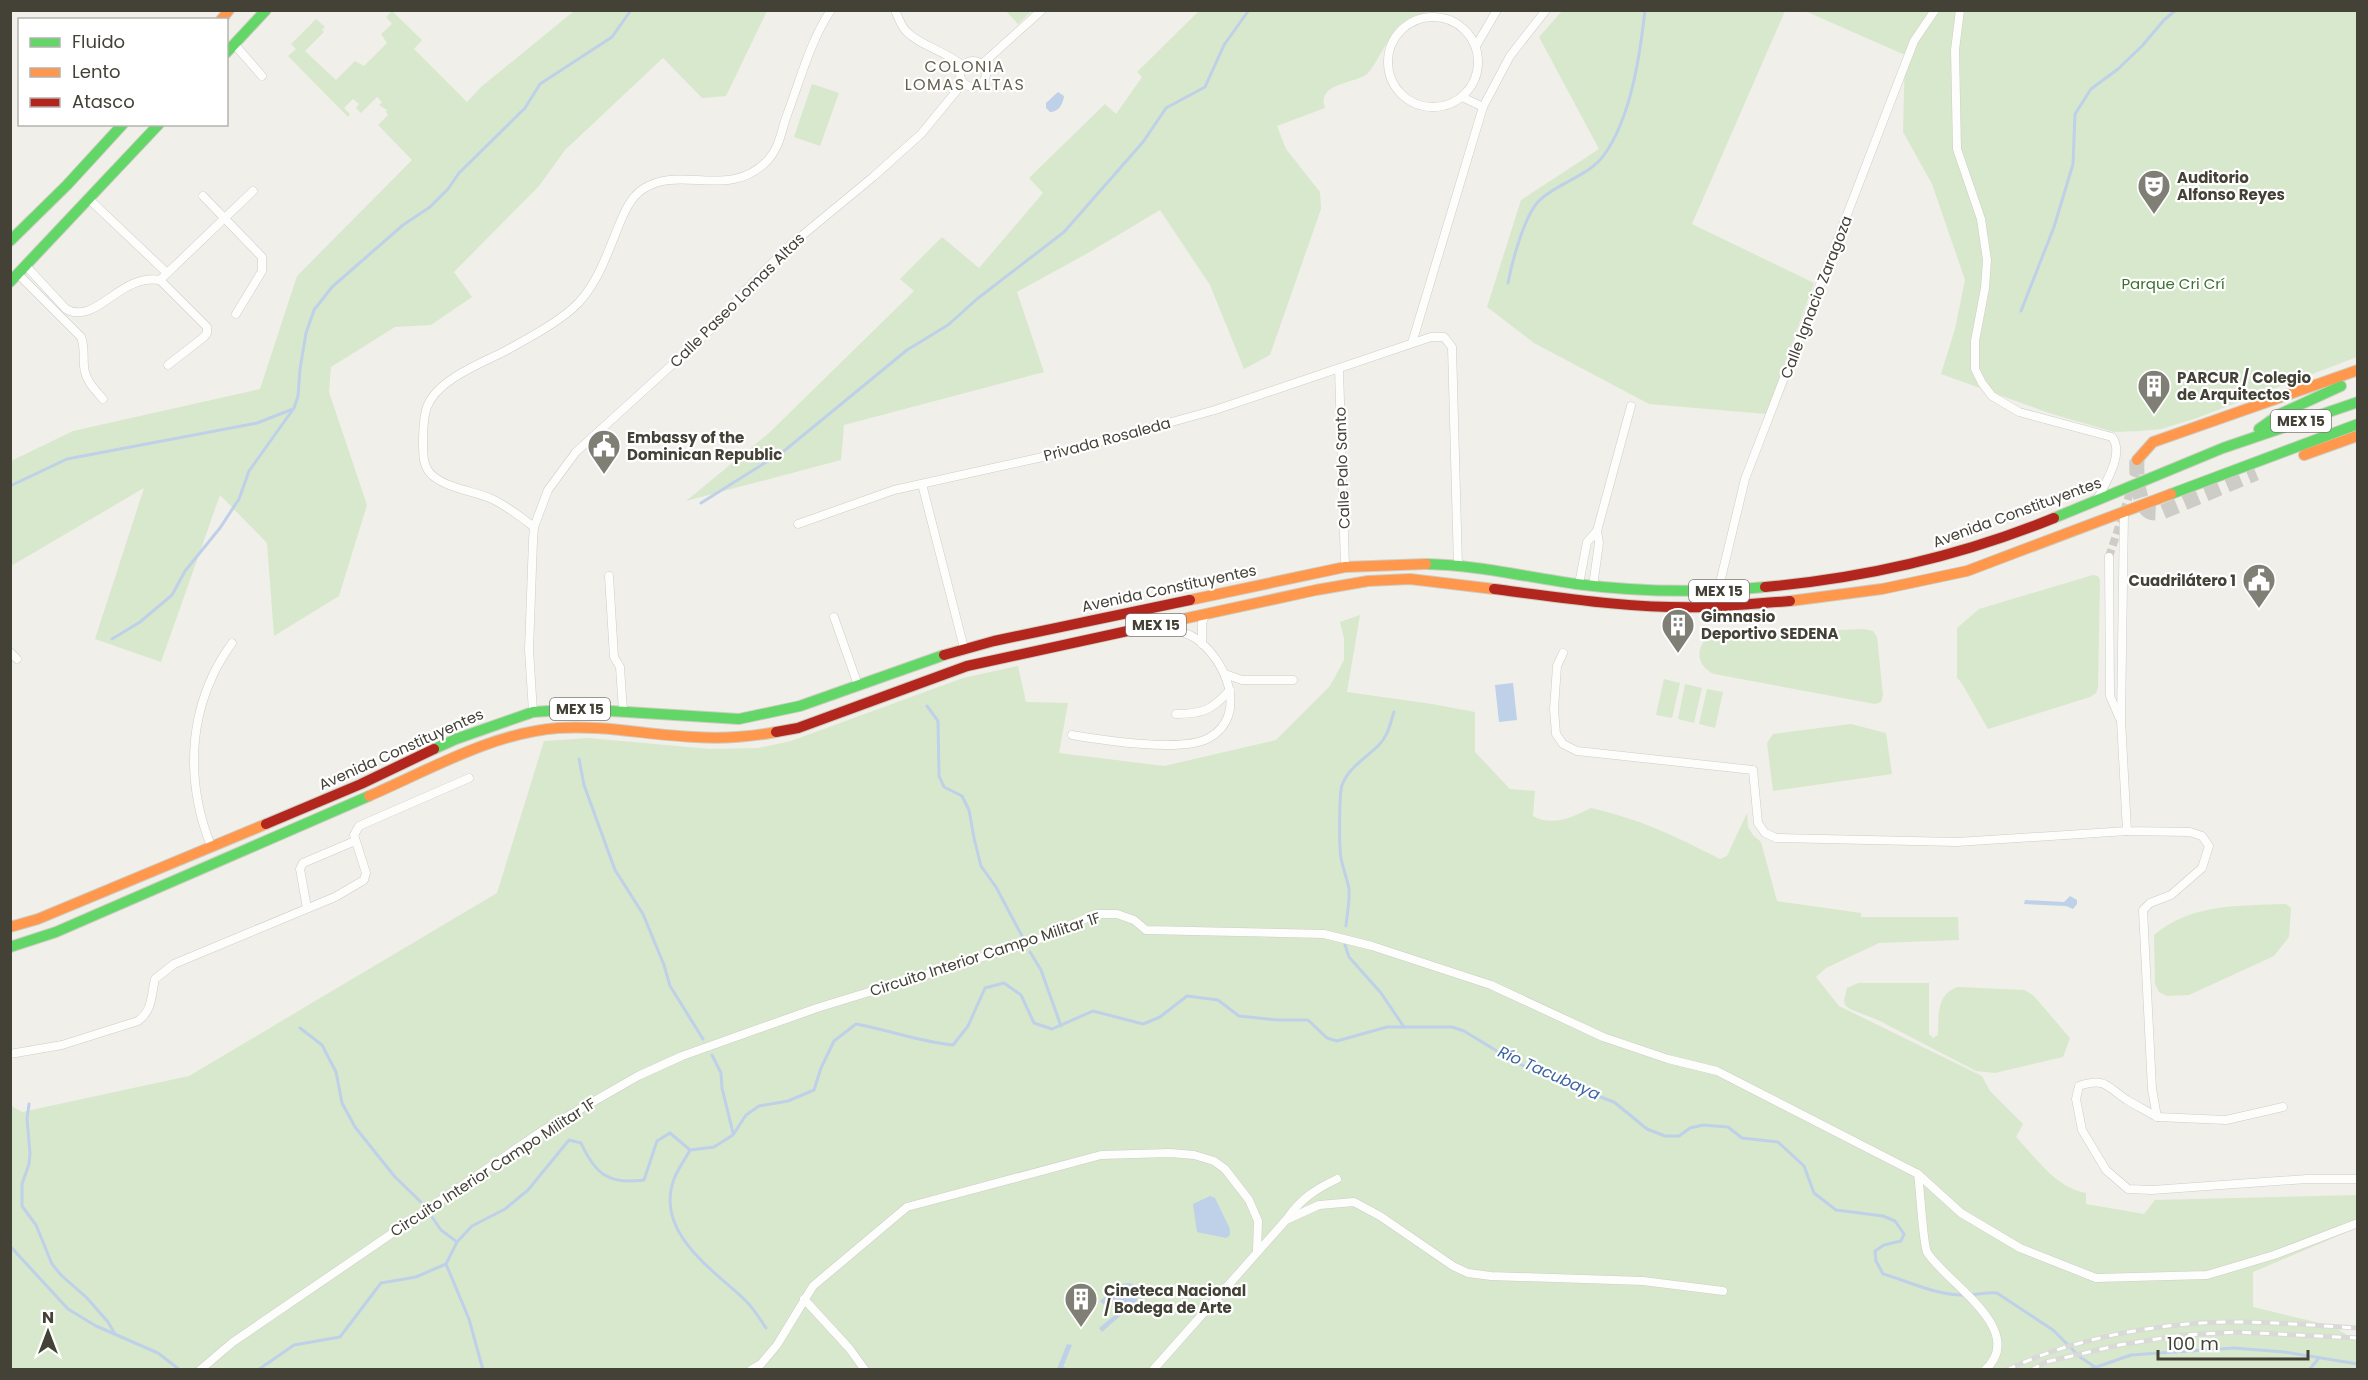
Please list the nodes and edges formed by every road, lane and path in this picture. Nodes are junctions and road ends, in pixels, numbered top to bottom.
1 (266, 10) edge
2 (831, 10) edge
3 (895, 10) edge
4 (1042, 10) edge
5 (1497, 10) edge
6 (1546, 10) edge
7 (1935, 10) edge
8 (1960, 10) edge
9 (1476, 46) junction
10 (230, 49) edge
11 (982, 64) junction
12 (963, 66) junction
13 (262, 76) dead end
14 (963, 83) junction
15 (1462, 97) junction
16 (1483, 107) junction
17 (121, 126) edge
18 (157, 126) edge
19 (253, 191) dead end
20 (203, 196) dead end
21 (90, 200) junction
22 (225, 218) junction
23 (10, 241) edge
24 (167, 273) junction
25 (19, 275) edge
26 (160, 280) junction
27 (236, 314) dead end
28 (1412, 343) junction
29 (168, 365) dead end
30 (1339, 369) junction
31 (2358, 370) edge
32 (2358, 381) edge
33 (103, 399) dead end
34 (2358, 402) edge
35 (1631, 406) dead end
36 (2358, 424) edge
37 (2358, 435) edge
38 (2244, 439) junction
39 (2138, 460) tunnel mouth
40 (2256, 473) tunnel mouth
41 (922, 484) junction
42 (2097, 501) junction
43 (2124, 511) junction
44 (798, 524) dead end
45 (534, 527) junction
46 (1597, 531) junction
47 (2109, 557) tunnel mouth
48 (1458, 566) junction
49 (1345, 567) junction
50 (609, 576) dead end
51 (1579, 584) junction
52 (1593, 586) junction
53 (1718, 591) junction
54 (1206, 614) junction
55 (834, 617) dead end
56 (1158, 624) junction
57 (232, 643) dead end
58 (1202, 645) junction
59 (964, 648) junction
60 (10, 652) edge
61 (1563, 653) dead end
62 (17, 659) dead end
63 (1225, 674) junction
64 (1293, 680) dead end
65 (858, 685) junction
66 (1230, 690) junction
67 (623, 711) junction
68 (533, 712) junction
69 (1176, 714) dead end
70 (2121, 720) junction
71 (1072, 735) dead end
72 (469, 778) dead end
73 (2127, 831) junction
74 (355, 841) junction
75 (211, 846) junction
76 (307, 908) junction
77 (10, 927) edge
78 (10, 947) edge
79 (10, 1054) edge
80 (2283, 1107) dead end
81 (2157, 1117) junction
82 (1918, 1174) junction
83 (1338, 1179) dead end
84 (2358, 1179) edge
85 (1286, 1220) junction
86 (2358, 1223) edge
87 (1257, 1251) junction
88 (1723, 1291) dead end
89 (804, 1299) junction
90 (200, 1370) edge
91 (752, 1370) edge
92 (865, 1370) edge
93 (1153, 1370) edge
94 (1985, 1370) edge

1 - 10 main road
2 - 45 street
3 - 12 street
4 - 11 street
5 - 9 street
6 - 16 street
7 - 53 street, Calle Ignacio Zaragoza
8 - 42 street
9 - 15 street
9 - 15 street
10 - 13 street
11 - 12 street
11 - 14 street
12 - 14 street
14 - 45 street, Calle Paseo Lomas Altas
15 - 16 street
16 - 28 street
17 - 23 main road
18 - 21 main road
19 - 22 street
20 - 22 street
21 - 24 street
21 - 25 main road
22 - 24 street
22 - 27 street
24 - 26 street
25 - 26 street
25 - 33 street
26 - 29 street
28 - 30 street, Privada Rosaleda
28 - 48 street, Privada Rosaleda
30 - 41 street, Privada Rosaleda
30 - 49 street, Calle Palo Santo
31 - 39 main road
32 - 38 main road
34 - 38 main road, Avenida Constituyentes / MEX 15
35 - 46 street
36 - 43 main road, Avenida Constituyentes / MEX 15
37 - 40 main road
38 - 42 main road, Avenida Constituyentes / MEX 15
41 - 44 street, Privada Rosaleda
41 - 59 street
42 - 53 main road, Avenida Constituyentes / MEX 15
43 - 54 main road, Avenida Constituyentes / MEX 15
43 - 70 street
45 - 68 street, Calle Paseo Lomas Altas
46 - 51 street
46 - 52 street
47 - 70 street
48 - 49 main road, Avenida Constituyentes / MEX 15
48 - 51 main road, Avenida Constituyentes / MEX 15
49 - 59 main road, Avenida Constituyentes / MEX 15
50 - 67 street
51 - 52 main road, Avenida Constituyentes / MEX 15
52 - 53 main road, Avenida Constituyentes / MEX 15
54 - 56 main road, Avenida Constituyentes / MEX 15
54 - 58 street
55 - 65 street
56 - 58 street
56 - 78 main road, Avenida Constituyentes / MEX 15
57 - 75 street
58 - 63 street
59 - 65 main road, Avenida Constituyentes / MEX 15
60 - 62 street
61 - 73 street
63 - 64 street
63 - 66 street
65 - 67 main road, Avenida Constituyentes / MEX 15
66 - 69 street
66 - 71 street
67 - 68 main road, Avenida Constituyentes / MEX 15
68 - 75 main road, Avenida Constituyentes / MEX 15
70 - 73 street
72 - 74 street
73 - 81 street
74 - 76 street
74 - 76 street
75 - 77 main road, Avenida Constituyentes / MEX 15
76 - 79 street
80 - 81 street
81 - 84 street
82 - 86 street, Circuito Interior Campo Militar 1F
82 - 90 street, Circuito Interior Campo Militar 1F
82 - 94 street
83 - 85 street
85 - 87 street
85 - 88 street
87 - 89 street
87 - 93 street
89 - 91 street
89 - 92 street

